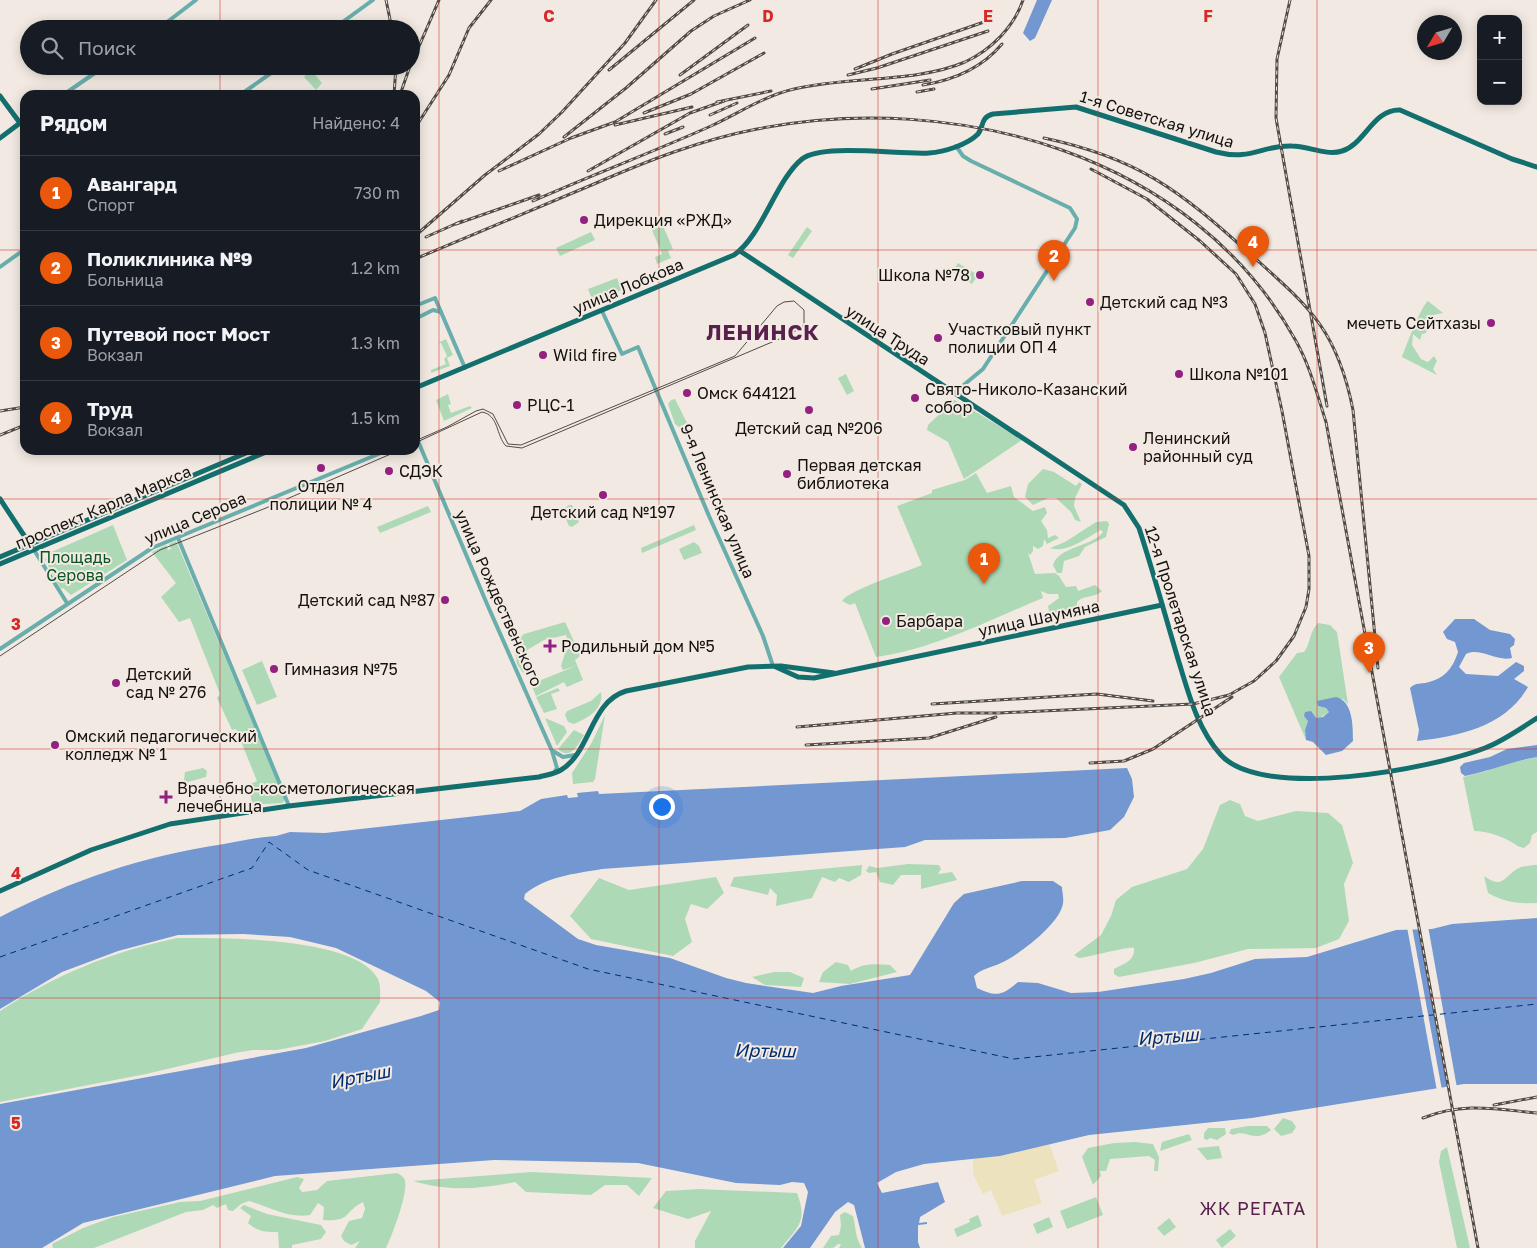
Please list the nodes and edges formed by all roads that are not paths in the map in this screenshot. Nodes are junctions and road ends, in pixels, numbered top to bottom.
1 (196, 0) edge
2 (373, 0) edge
3 (170, 20) edge
4 (345, 20) edge
5 (92, 75) edge
6 (268, 75) edge
7 (71, 90) edge
8 (247, 90) edge
9 (0, 96) edge
10 (20, 119) edge
11 (20, 124) edge
12 (0, 138) edge
13 (956, 146) junction
14 (1537, 167) edge
15 (740, 251) junction
16 (20, 253) edge
17 (0, 267) edge
18 (420, 304) edge
19 (602, 311) junction
20 (441, 312) junction
21 (420, 316) edge
22 (465, 368) junction
23 (420, 386) edge
24 (954, 393) junction
25 (420, 445) edge
26 (242, 455) edge
27 (254, 455) edge
28 (376, 455) edge
29 (0, 499) edge
30 (137, 503) junction
31 (1124, 505) joint
32 (178, 538) junction
33 (30, 545) junction
34 (34, 550) junction
35 (0, 557) edge
36 (0, 564) edge
37 (66, 603) junction
38 (1162, 605) junction
39 (0, 649) edge
40 (773, 666) junction
41 (808, 671) junction
42 (834, 673) junction
43 (806, 679) junction
44 (1537, 718) edge
45 (551, 749) junction
46 (575, 755) junction
47 (556, 761) junction
48 (568, 764) junction
49 (554, 773) junction
50 (289, 806) junction
51 (0, 891) edge

1 - 3 street
2 - 4 street
5 - 7 street
6 - 8 street
9 - 10 main road
11 - 12 main road
13 - 14 main road, 1-я Советская улица
13 - 15 main road, 1-я Советская улица
13 - 24 street
15 - 19 main road, улица Лобкова
15 - 24 main road, улица Труда
16 - 17 street
18 - 20 street
19 - 22 main road, улица Лобкова
19 - 40 street, 9-я Ленинская улица
20 - 21 street
20 - 22 street
22 - 23 main road, улица Лобкова
24 - 31 main road, улица Труда
25 - 45 street, улица Рождественского
26 - 30 main road, проспект Карла Маркса
27 - 30 main road, проспект Карла Маркса
28 - 32 street, улица Серова
29 - 33 main road
30 - 33 main road, проспект Карла Маркса
30 - 34 main road, проспект Карла Маркса
31 - 38 main road, 12-я Пролетарская улица
32 - 37 street, улица Серова
32 - 50 street
33 - 34 main road
33 - 35 main road, проспект Карла Маркса
34 - 36 main road, проспект Карла Маркса
34 - 37 street
37 - 39 street, улица Серова
38 - 42 main road, улица Шаумяна
38 - 44 main road, 12-я Пролетарская улица
40 - 41 main road, улица Шаумяна
40 - 43 main road
40 - 46 main road
41 - 42 main road, улица Шаумяна
41 - 43 main road
42 - 43 main road, улица Шаумяна
45 - 46 street
45 - 47 street, улица Рождественского
46 - 48 main road
47 - 48 street
47 - 49 street
48 - 49 main road
49 - 50 main road
50 - 51 main road

